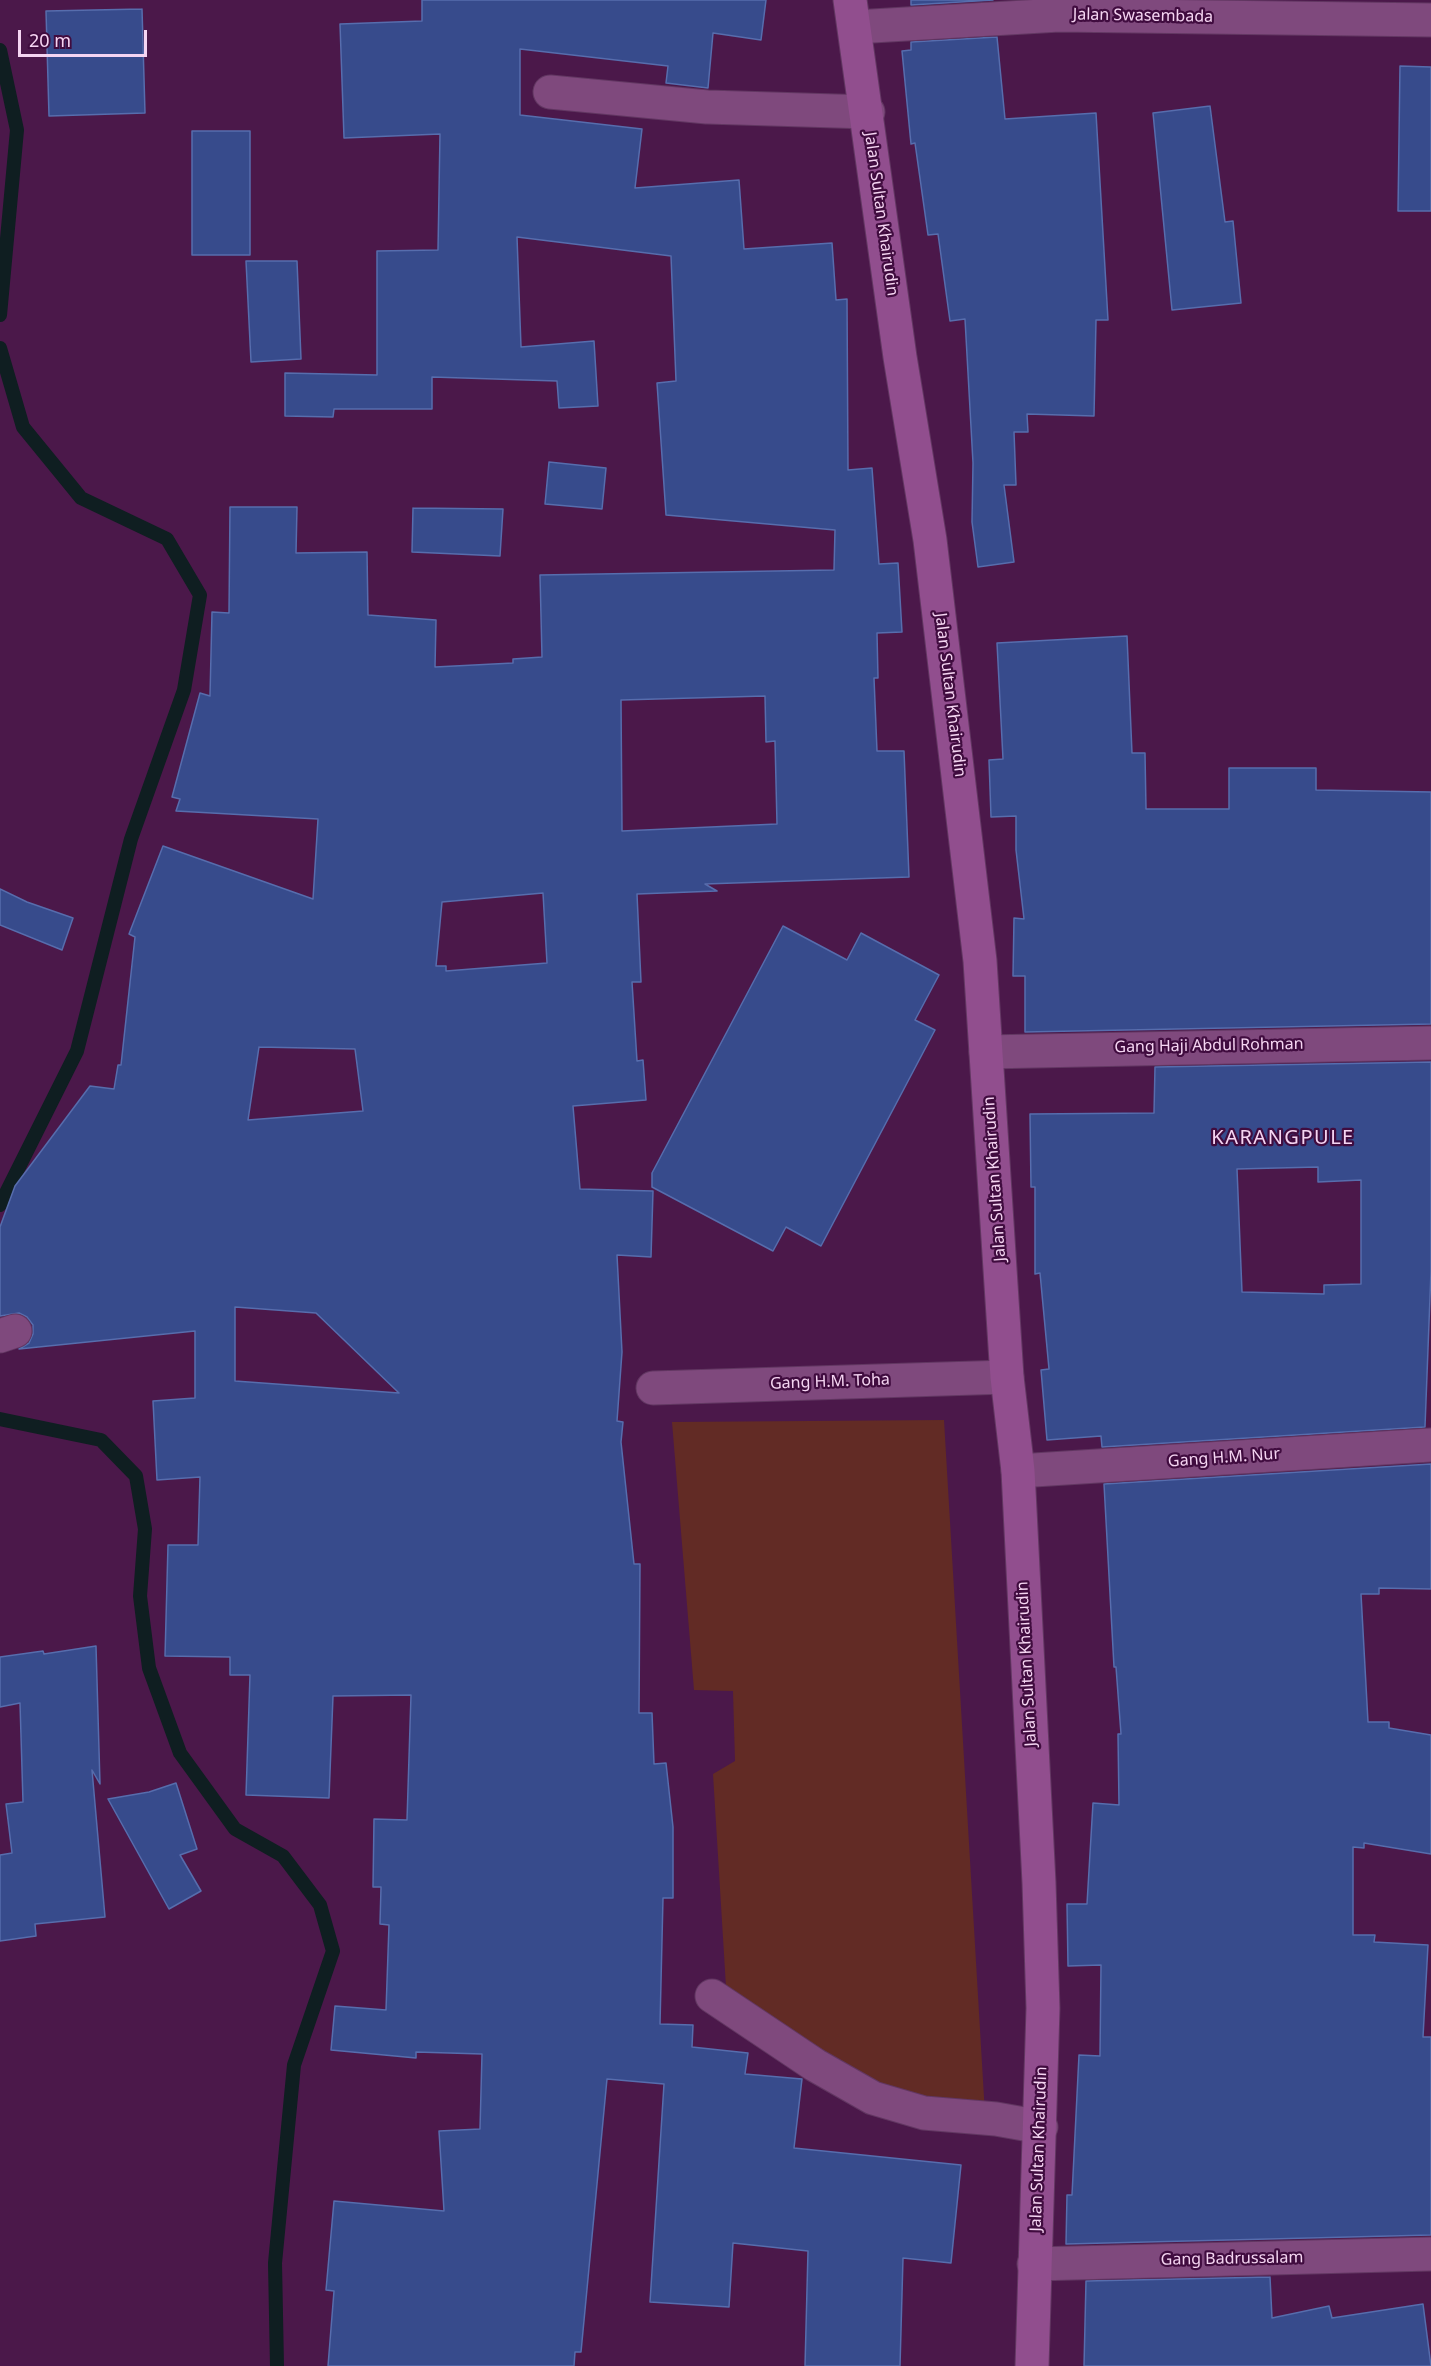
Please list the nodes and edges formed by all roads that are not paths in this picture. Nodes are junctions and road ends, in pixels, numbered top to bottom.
1 (852, 13) edge
2 (1431, 20) edge
3 (550, 92) dead end
4 (868, 112) junction
5 (1431, 1043) edge
6 (986, 1052) junction
7 (1007, 1377) junction
8 (653, 1388) dead end
9 (1431, 1445) edge
10 (1018, 1471) junction
11 (712, 1996) dead end
12 (1041, 2127) junction
13 (1431, 2254) edge
14 (1034, 2264) junction
15 (1032, 2366) edge

1 - 2 street, Jalan Swasembada
1 - 4 main road, Jalan Sultan Khairudin
3 - 4 street
4 - 6 main road, Jalan Sultan Khairudin
5 - 6 street, Gang Haji Abdul Rohman
6 - 7 main road, Jalan Sultan Khairudin
7 - 8 street, Gang H.M. Toha
7 - 10 main road, Jalan Sultan Khairudin
9 - 10 street, Gang H.M. Nur
10 - 12 main road, Jalan Sultan Khairudin
11 - 12 street
12 - 14 main road, Jalan Sultan Khairudin
13 - 14 street, Gang Badrussalam
14 - 15 main road, Jalan Sultan Khairudin

